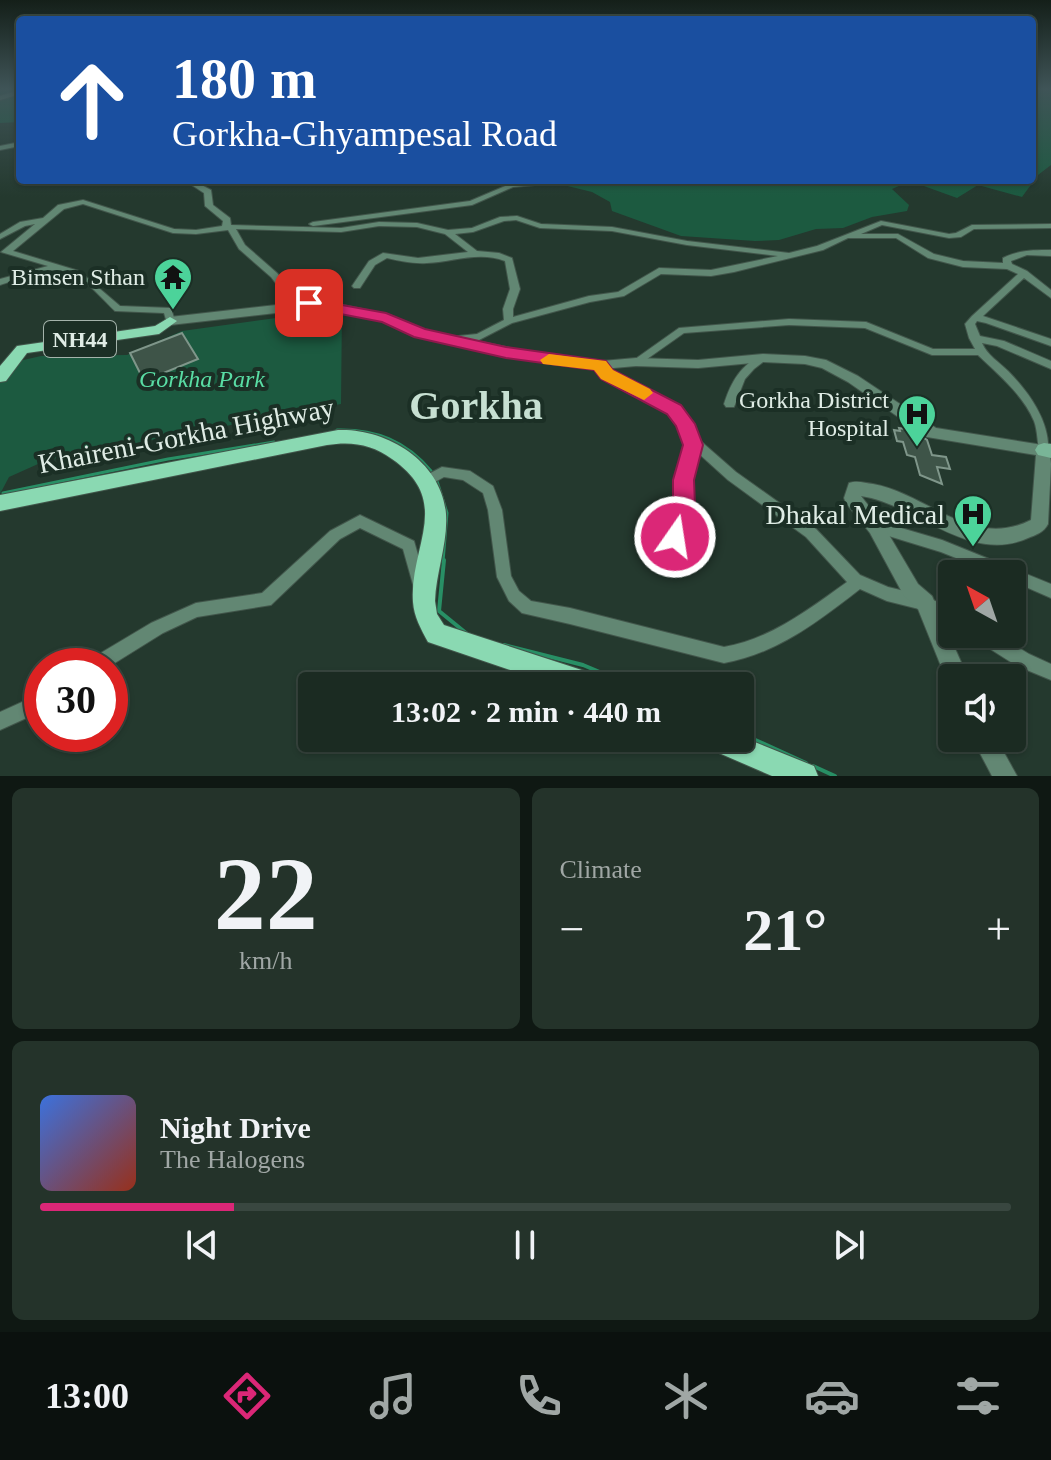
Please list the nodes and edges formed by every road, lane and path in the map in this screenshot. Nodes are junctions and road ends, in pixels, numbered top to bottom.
1 (194, 184) edge
2 (524, 184) edge
3 (45, 220) junction
4 (1051, 226) edge
5 (231, 227) junction
6 (297, 228) junction
7 (448, 232) junction
8 (847, 236) junction
9 (0, 237) edge
10 (3, 252) edge
11 (1051, 253) edge
12 (475, 254) junction
13 (790, 255) junction
14 (55, 265) junction
15 (1009, 266) junction
16 (1024, 273) junction
17 (0, 282) edge
18 (357, 286) dead end
19 (1051, 295) edge
20 (291, 305) junction
21 (975, 318) junction
22 (170, 321) junction
23 (509, 321) junction
24 (974, 338) junction
25 (453, 339) junction
26 (1051, 343) edge
27 (981, 352) junction
28 (763, 358) junction
29 (636, 362) junction
30 (599, 365) junction
31 (1051, 365) edge
32 (0, 377) edge
33 (730, 404) dead end
34 (691, 440) junction
35 (1048, 451) edge
36 (426, 482) junction
37 (0, 503) edge
38 (874, 526) junction
39 (675, 537) dead end
40 (858, 582) junction
41 (1051, 591) edge
42 (423, 595) junction
43 (925, 603) junction
44 (938, 610) edge
45 (124, 648) edge
46 (1004, 648) edge
47 (951, 664) edge
48 (551, 672) edge
49 (1051, 672) edge
50 (24, 710) edge
51 (0, 721) edge
52 (747, 752) edge
53 (991, 752) edge
54 (804, 776) edge
55 (1005, 776) edge

1 - 5 street
2 - 6 street
3 - 5 street
3 - 9 street
3 - 10 street
4 - 8 street
5 - 6 street
5 - 20 street
6 - 7 street
7 - 12 street
7 - 13 street
8 - 13 street
8 - 15 street
10 - 14 street
11 - 15 street
12 - 18 street
12 - 23 street
13 - 23 street
14 - 17 street
14 - 22 street
15 - 16 street
16 - 19 street
16 - 21 street
20 - 22 street, NH44
20 - 25 street, NH44
21 - 24 street
21 - 26 street
22 - 32 main road, NH44
23 - 25 street
24 - 27 street
24 - 31 street
25 - 30 street, NH44
27 - 29 street
27 - 35 street
28 - 29 street, NH44
28 - 33 street
28 - 35 street, NH44
29 - 30 street, NH44
30 - 34 street
34 - 39 street
34 - 40 street
35 - 38 street
36 - 37 main road, Khaireni-Gorkha Highway
36 - 40 street
36 - 42 main road, Khaireni-Gorkha Highway
38 - 41 street
38 - 43 street
40 - 43 street
42 - 45 street
42 - 48 main road, Khaireni-Gorkha Highway
43 - 44 street
43 - 47 street
46 - 49 street
50 - 51 street
52 - 54 main road
53 - 55 street

